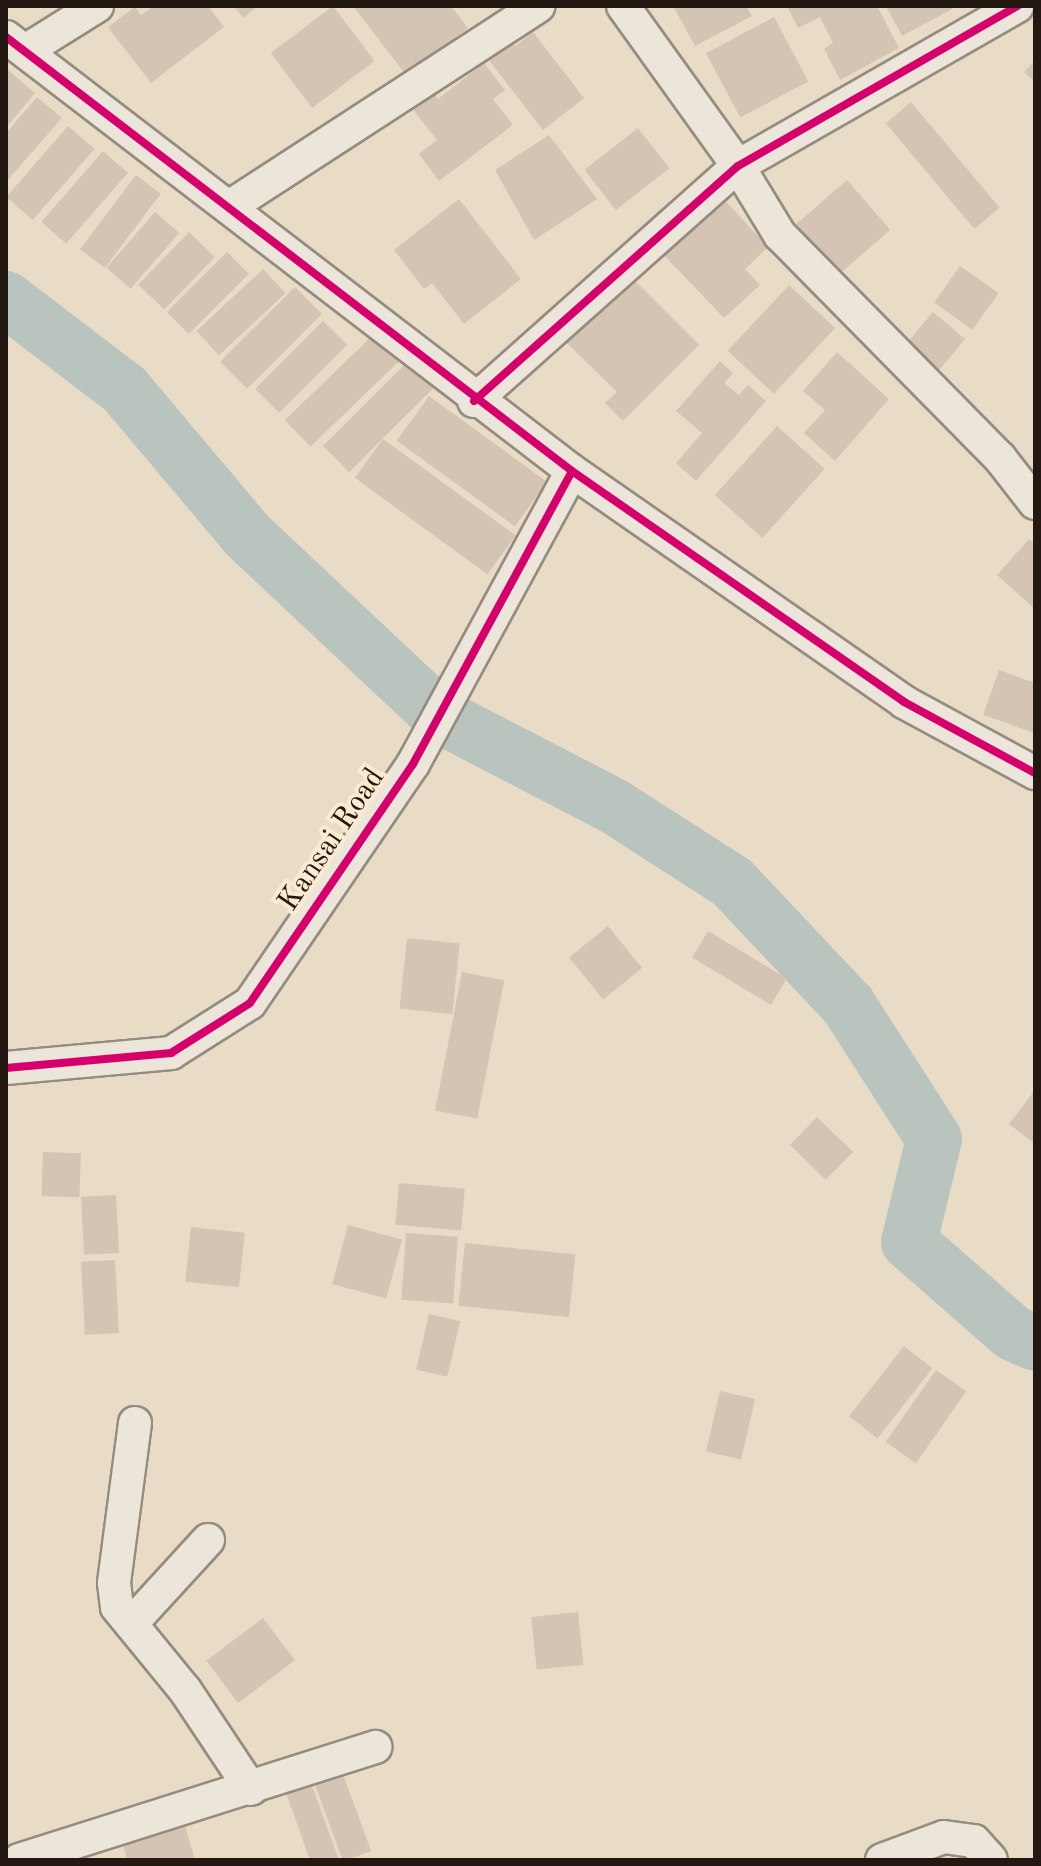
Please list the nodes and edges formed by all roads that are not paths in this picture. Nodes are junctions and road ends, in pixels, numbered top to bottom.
1 (97, 6) edge
2 (538, 6) edge
3 (623, 6) edge
4 (1017, 6) edge
5 (16, 44) edge
6 (738, 166) junction
7 (229, 207) junction
8 (474, 401) junction
9 (572, 471) junction
10 (1035, 503) edge
11 (1035, 773) edge
12 (6, 1068) edge
13 (135, 1423) dead end
14 (208, 1540) dead end
15 (131, 1624) junction
16 (376, 1747) dead end
17 (251, 1789) junction
18 (19, 1860) edge
19 (882, 1860) edge
20 (991, 1860) edge

1 - 5 street
2 - 7 street
3 - 6 street
4 - 6 street
5 - 7 street
6 - 8 street
6 - 10 street
7 - 8 street
8 - 9 street
9 - 11 street
9 - 12 street, Kansai Road
13 - 15 street
14 - 15 street
15 - 17 street
16 - 17 street
17 - 18 street
19 - 20 street

